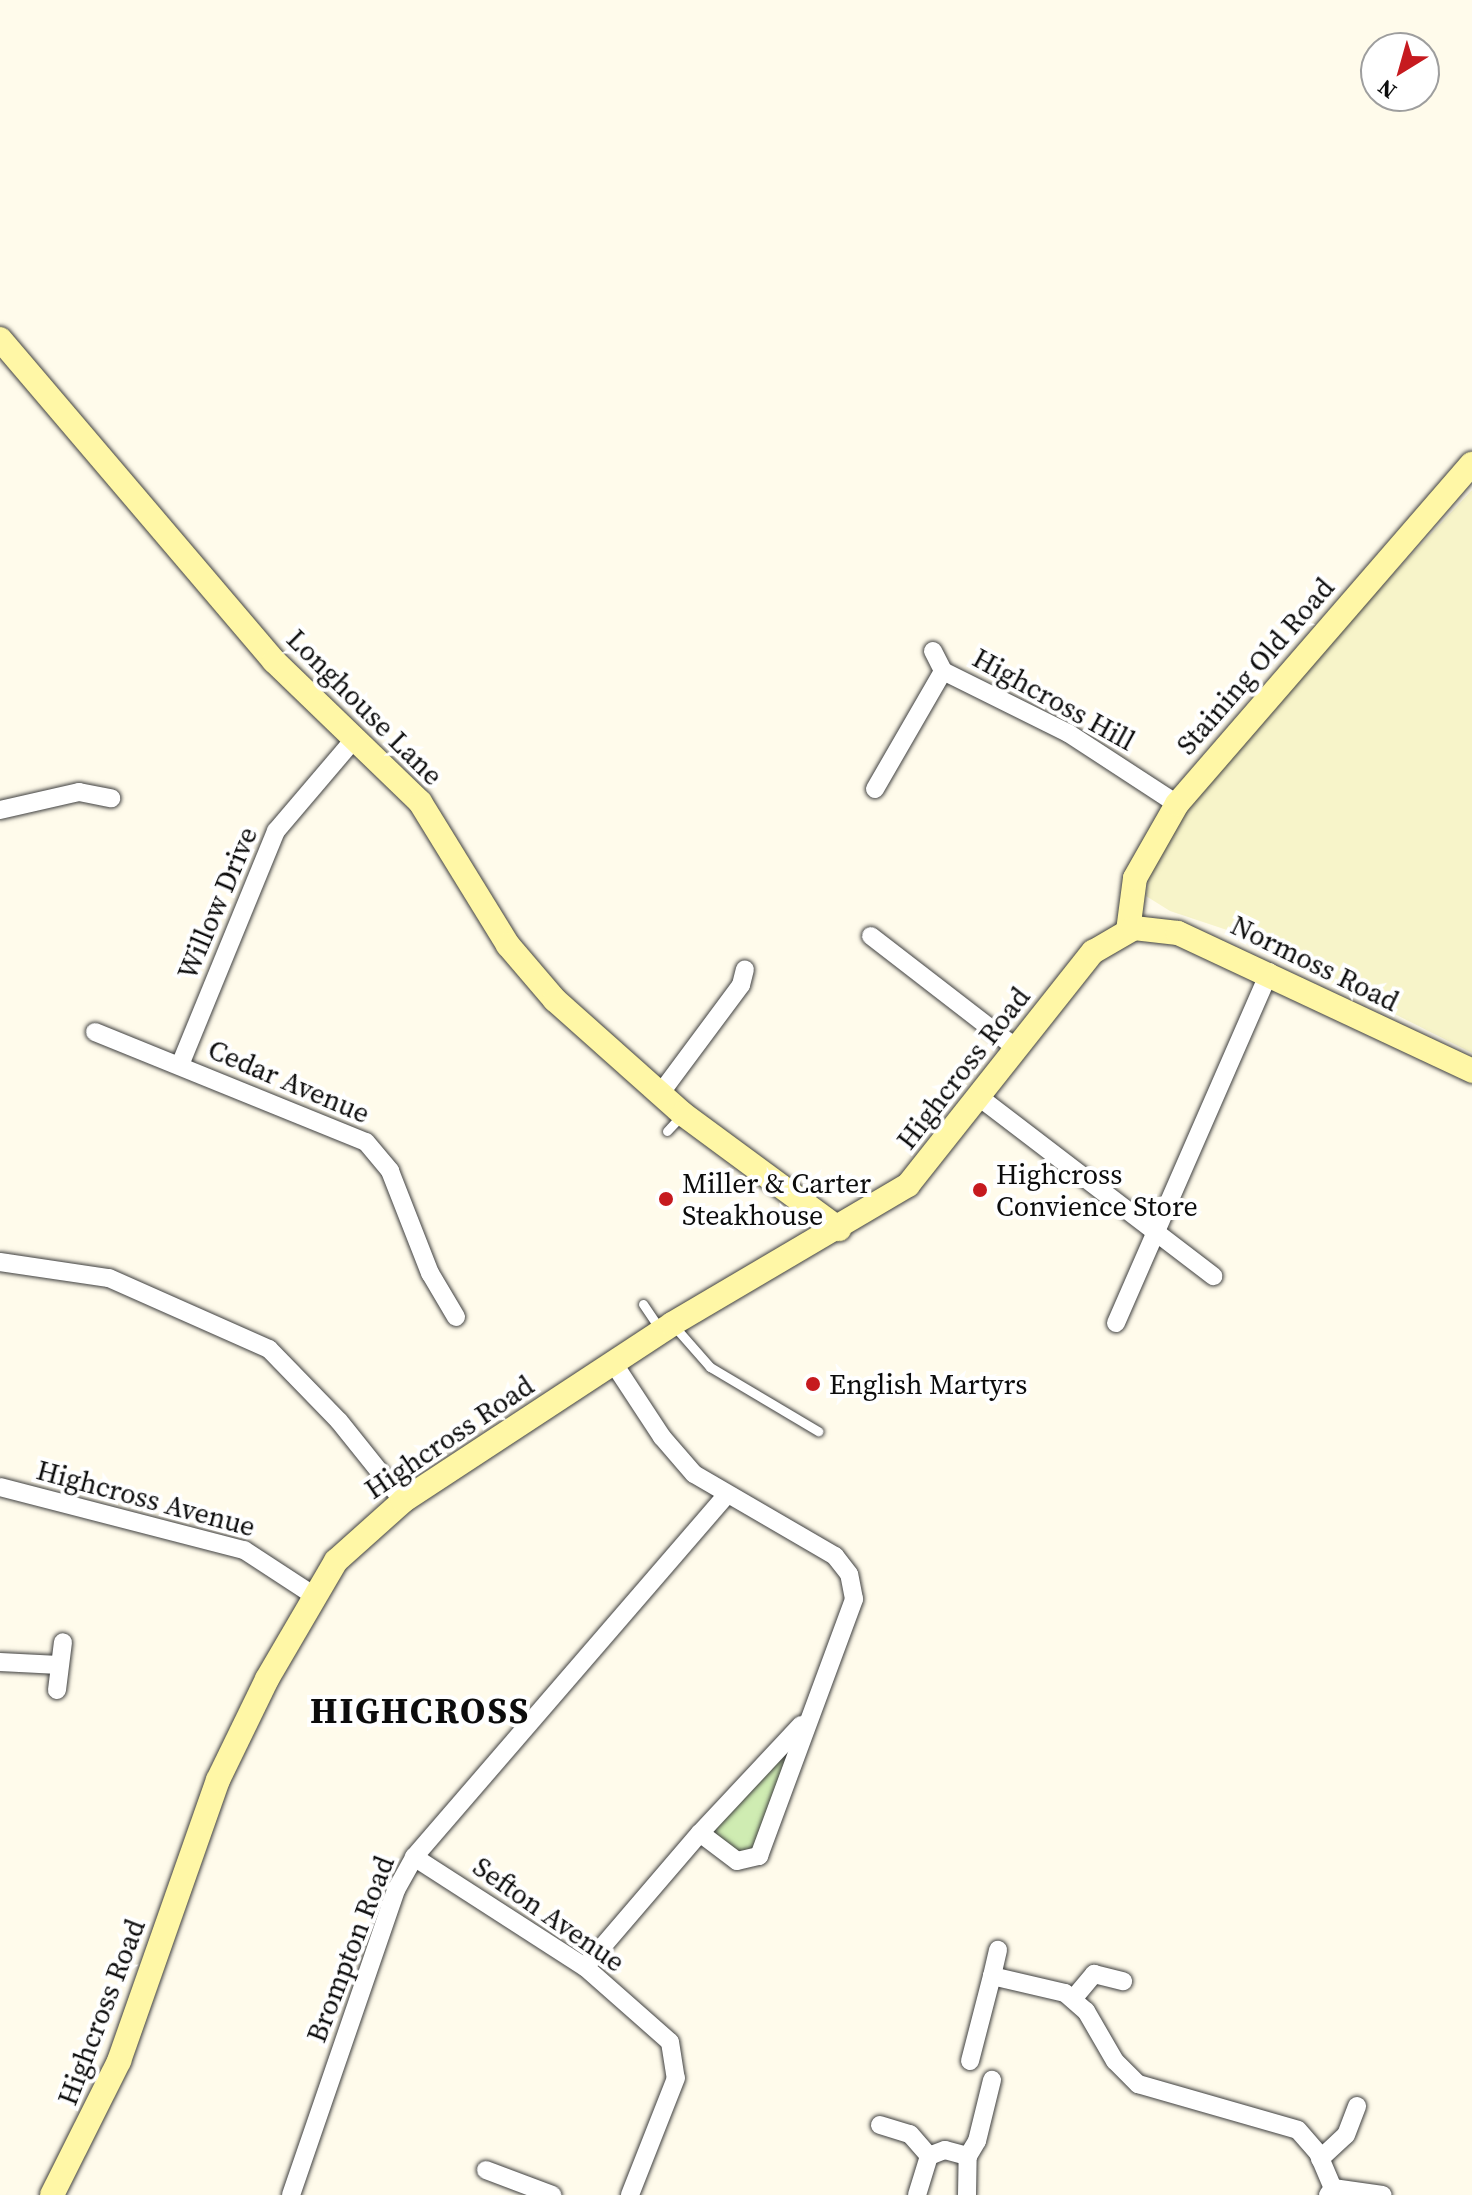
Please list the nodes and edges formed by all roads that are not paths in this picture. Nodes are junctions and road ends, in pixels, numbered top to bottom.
1 (0, 339) edge
2 (1472, 464) edge
3 (933, 651) dead end
4 (943, 671) junction
5 (356, 737) junction
6 (875, 789) dead end
7 (111, 798) dead end
8 (1177, 804) junction
9 (0, 810) edge
10 (1128, 931) junction
11 (871, 936) dead end
12 (745, 969) dead end
13 (1269, 972) junction
14 (95, 1032) dead end
15 (1016, 1048) junction
16 (180, 1065) junction
17 (1472, 1071) edge
18 (660, 1094) junction
19 (979, 1097) junction
20 (839, 1229) junction
21 (1155, 1235) junction
22 (0, 1262) edge
23 (1213, 1276) dead end
24 (643, 1304) dead end
25 (456, 1317) dead end
26 (1116, 1323) dead end
27 (666, 1327) junction
28 (614, 1364) junction
29 (818, 1431) dead end
30 (0, 1487) edge
31 (726, 1495) junction
32 (403, 1501) junction
33 (313, 1595) junction
34 (63, 1642) dead end
35 (0, 1662) edge
36 (59, 1665) junction
37 (57, 1690) dead end
38 (803, 1724) junction
39 (700, 1833) junction
40 (414, 1857) junction
41 (998, 1950) dead end
42 (585, 1967) junction
43 (992, 1976) junction
44 (1123, 1981) dead end
45 (1073, 1999) junction
46 (970, 2061) dead end
47 (992, 2080) dead end
48 (1357, 2106) dead end
49 (880, 2125) dead end
50 (929, 2156) junction
51 (968, 2156) junction
52 (1320, 2159) junction
53 (486, 2170) dead end
54 (1331, 2192) edge
55 (53, 2195) edge
56 (291, 2195) edge
57 (552, 2195) edge
58 (630, 2195) edge
59 (917, 2195) edge
60 (967, 2195) edge
61 (1383, 2195) edge

1 - 5 main road, Longhouse Lane
2 - 8 main road, Staining Old Road
3 - 4 street, Highcross Hill
4 - 6 street, Highcross Hill
4 - 8 street, Highcross Hill
5 - 16 street, Willow Drive
5 - 18 main road, Longhouse Lane
7 - 9 street
8 - 10 main road, Staining Old Road
10 - 13 main road, Normoss Road
10 - 15 main road, Highcross Road
11 - 15 street
12 - 18 street
13 - 17 main road, Normoss Road
13 - 21 street
14 - 16 street, Cedar Avenue
15 - 19 main road, Highcross Road
16 - 25 street, Cedar Avenue
18 - 20 main road, Longhouse Lane
19 - 20 main road, Highcross Road
19 - 21 street
20 - 27 main road, Highcross Road
21 - 23 street
21 - 26 street
22 - 32 street
24 - 27 lane
27 - 28 main road, Highcross Road
27 - 29 lane
28 - 31 street
28 - 32 main road, Highcross Road
30 - 33 street, Highcross Avenue
31 - 38 street
31 - 40 street, Brompton Road
32 - 33 main road, Highcross Road
33 - 55 main road, Highcross Road
34 - 36 street
35 - 36 street
36 - 37 street
38 - 39 street
38 - 39 street
39 - 42 street
40 - 42 street, Sefton Avenue
40 - 56 street, Brompton Road
41 - 43 street
42 - 58 street, Sefton Avenue
43 - 45 street
43 - 46 street
44 - 45 street
45 - 52 street
47 - 51 street
48 - 52 street
49 - 50 street
50 - 51 street
50 - 59 street
51 - 60 street
52 - 54 street
53 - 57 street
54 - 61 street

